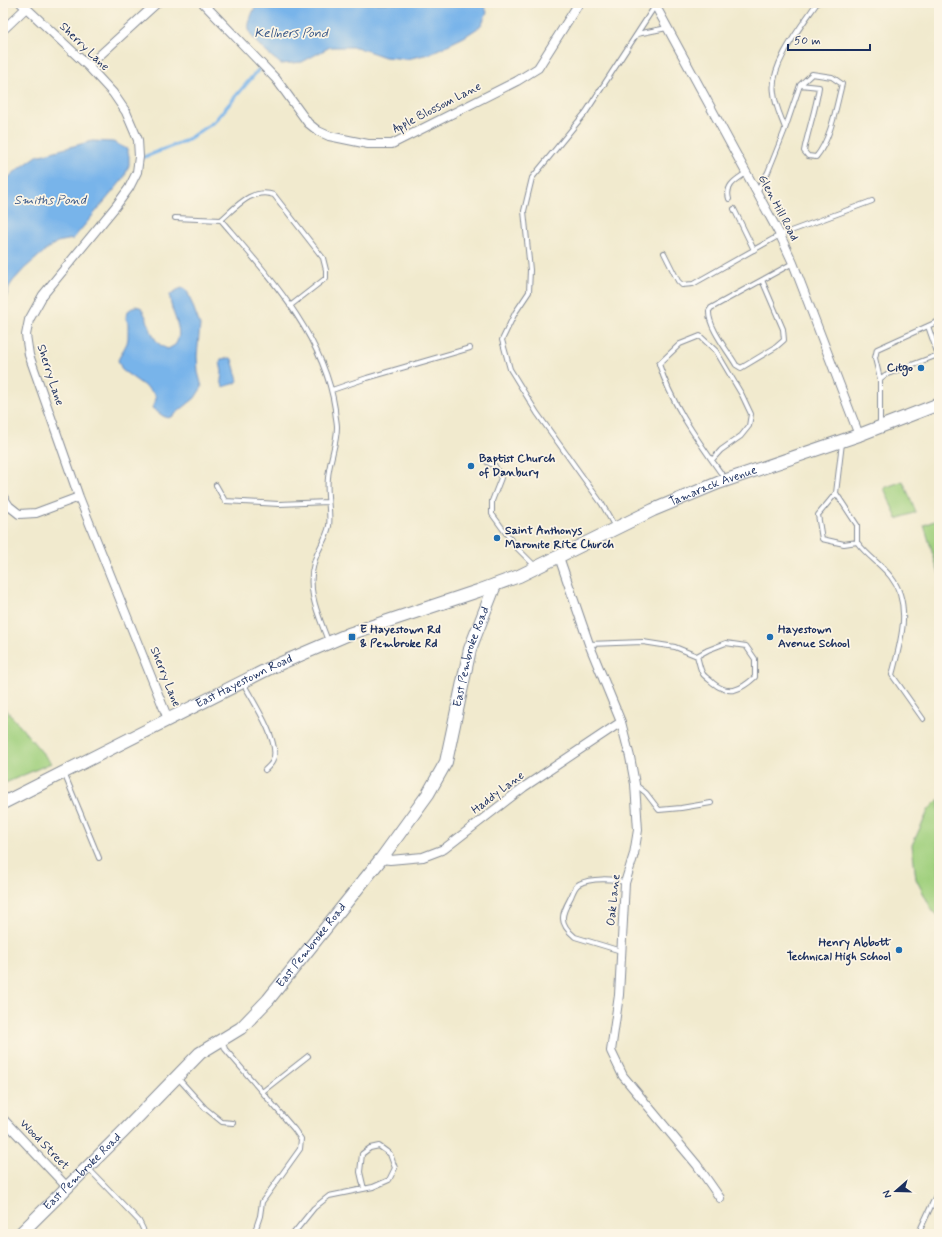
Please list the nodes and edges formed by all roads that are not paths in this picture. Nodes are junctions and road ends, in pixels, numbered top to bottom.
1 (157, 3) edge
2 (203, 3) edge
3 (579, 3) edge
4 (817, 3) edge
5 (654, 4) edge
6 (24, 6) edge
7 (667, 28) junction
8 (3, 30) edge
9 (637, 34) junction
10 (88, 66) junction
11 (800, 85) junction
12 (785, 129) junction
13 (746, 172) junction
14 (757, 192) junction
15 (729, 199) dead end
16 (872, 201) dead end
17 (734, 209) dead end
18 (175, 218) dead end
19 (221, 220) junction
20 (780, 235) junction
21 (754, 250) junction
22 (664, 253) dead end
23 (793, 263) junction
24 (762, 280) junction
25 (290, 306) junction
26 (939, 321) edge
27 (928, 326) junction
28 (470, 348) dead end
29 (939, 356) edge
30 (880, 379) junction
31 (332, 390) junction
32 (939, 404) edge
33 (880, 427) junction
34 (859, 435) junction
35 (842, 441) junction
36 (712, 460) junction
37 (487, 462) dead end
38 (726, 480) junction
39 (216, 485) dead end
40 (836, 493) junction
41 (3, 497) edge
42 (80, 497) junction
43 (328, 502) junction
44 (616, 528) junction
45 (857, 542) junction
46 (559, 557) junction
47 (537, 568) junction
48 (495, 585) junction
49 (328, 642) junction
50 (589, 644) junction
51 (697, 656) junction
52 (243, 682) junction
53 (168, 719) junction
54 (923, 719) dead end
55 (621, 722) junction
56 (265, 770) dead end
57 (64, 773) junction
58 (635, 784) junction
59 (3, 803) edge
60 (711, 803) dead end
61 (99, 858) dead end
62 (381, 859) junction
63 (625, 883) junction
64 (621, 951) junction
65 (222, 1040) junction
66 (308, 1056) dead end
67 (177, 1077) junction
68 (262, 1092) junction
69 (3, 1119) edge
70 (233, 1123) dead end
71 (88, 1167) junction
72 (68, 1187) junction
73 (364, 1189) junction
74 (939, 1189) edge
75 (720, 1198) dead end
76 (20, 1234) edge
77 (144, 1234) edge
78 (254, 1234) edge
79 (293, 1234) edge
80 (921, 1234) edge

1 - 10 street
2 - 3 street, Apple Blossom Lane
4 - 12 lane
5 - 7 street, Glen Hill Road
5 - 9 lane
6 - 8 street
6 - 10 street, Sherry Lane
7 - 9 lane
7 - 13 street, Glen Hill Road
9 - 44 lane
10 - 42 street, Sherry Lane
11 - 11 lane
11 - 12 lane
12 - 14 lane
13 - 14 street, Glen Hill Road
13 - 15 lane
14 - 20 street, Glen Hill Road
16 - 20 lane
17 - 21 lane
18 - 19 lane
19 - 25 lane
19 - 25 lane
20 - 21 lane
20 - 23 street, Glen Hill Road
21 - 22 lane
23 - 24 lane
23 - 34 street, Glen Hill Road
24 - 24 lane
25 - 31 lane
26 - 27 lane
27 - 29 lane
27 - 30 lane
28 - 31 lane
29 - 30 lane
30 - 33 lane
31 - 43 lane
32 - 33 street, Tamarack Avenue
33 - 34 street, Tamarack Avenue
34 - 35 street, Tamarack Avenue
35 - 38 street, Tamarack Avenue
35 - 40 lane
36 - 36 lane
36 - 38 lane
37 - 47 lane
38 - 44 street, Tamarack Avenue
39 - 43 lane
40 - 45 lane
40 - 45 lane
41 - 42 street
42 - 53 street, Sherry Lane
43 - 49 lane
44 - 46 street, Tamarack Avenue
45 - 54 lane
46 - 47 street, Tamarack Avenue
46 - 50 street, Oak Lane
47 - 48 street, Tamarack Avenue
48 - 49 street, East Hayestown Road
48 - 62 street, East Pembroke Road
49 - 52 street, East Hayestown Road
50 - 51 lane
50 - 55 street, Oak Lane
51 - 51 lane
52 - 53 street, East Hayestown Road
52 - 56 lane
53 - 57 street, East Hayestown Road
55 - 58 street, Oak Lane
55 - 62 street, Haddy Lane
57 - 59 street, East Hayestown Road
57 - 61 lane
58 - 60 lane
58 - 63 street, Oak Lane
62 - 65 street, East Pembroke Road
63 - 64 street, Oak Lane
63 - 64 lane
64 - 75 street, Oak Lane
65 - 67 street, East Pembroke Road
65 - 68 lane
66 - 68 lane
67 - 70 lane
67 - 71 street, East Pembroke Road
68 - 78 lane
69 - 72 street, Wood Street
71 - 72 street, East Pembroke Road
71 - 77 lane
72 - 76 street, East Pembroke Road
73 - 73 lane
73 - 79 lane
74 - 80 lane

